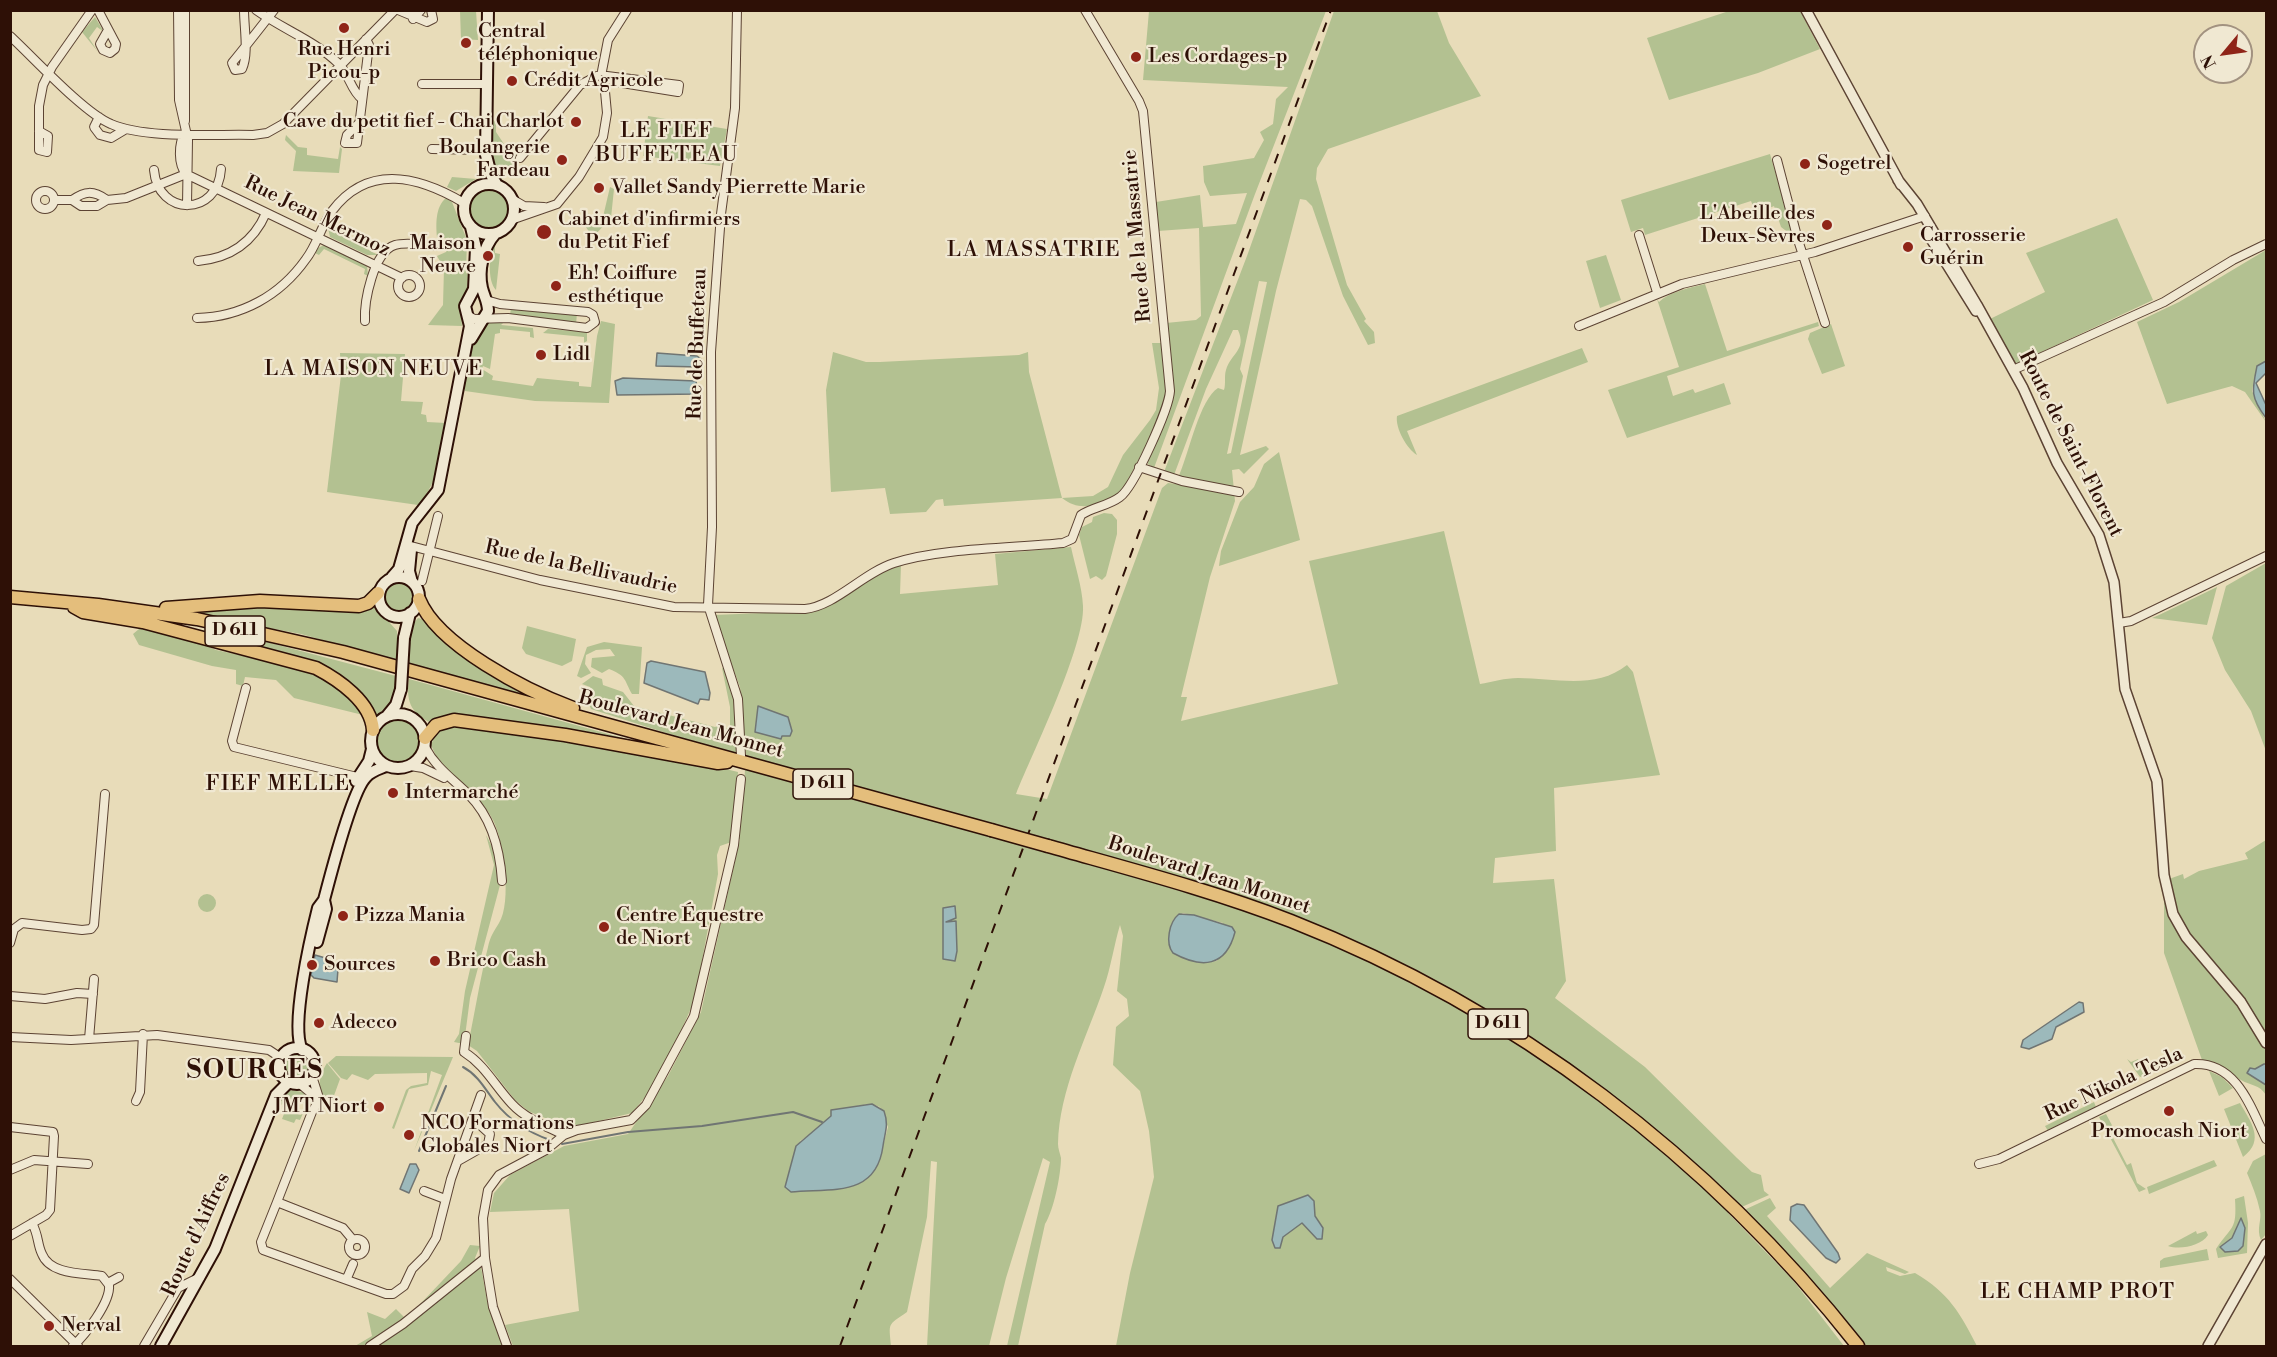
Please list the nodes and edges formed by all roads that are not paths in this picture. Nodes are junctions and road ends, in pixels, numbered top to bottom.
1 (92, 10) edge
2 (98, 10) edge
3 (178, 10) edge
4 (185, 10) edge
5 (244, 10) edge
6 (256, 10) edge
7 (396, 10) edge
8 (421, 10) edge
9 (431, 10) edge
10 (481, 10) edge
11 (488, 10) edge
12 (627, 10) edge
13 (737, 10) edge
14 (1085, 10) edge
15 (1806, 10) edge
16 (271, 14) edge
17 (413, 19) junction
18 (108, 30) dead end
19 (10, 36) edge
20 (366, 39) junction
21 (486, 48) junction
22 (341, 66) junction
23 (50, 73) junction
24 (603, 76) junction
25 (422, 84) dead end
26 (487, 84) junction
27 (362, 99) junction
28 (99, 117) junction
29 (359, 123) dead end
30 (126, 129) junction
31 (184, 129) junction
32 (39, 131) dead end
33 (432, 149) dead end
34 (486, 152) junction
35 (520, 158) dead end
36 (1777, 160) dead end
37 (154, 170) dead end
38 (221, 170) dead end
39 (186, 174) junction
40 (157, 185) junction
41 (497, 185) junction
42 (479, 186) junction
43 (218, 187) junction
44 (512, 199) junction
45 (54, 200) dead end
46 (72, 200) junction
47 (107, 200) junction
48 (464, 203) junction
49 (187, 205) junction
50 (552, 206) junction
51 (266, 213) junction
52 (1922, 218) junction
53 (511, 220) junction
54 (471, 227) junction
55 (495, 234) junction
56 (318, 236) junction
57 (1639, 236) dead end
58 (2266, 244) edge
59 (442, 246) dead end
60 (1803, 255) junction
61 (198, 261) dead end
62 (378, 265) junction
63 (402, 278) dead end
64 (1657, 292) junction
65 (486, 300) junction
66 (469, 316) junction
67 (196, 318) dead end
68 (483, 318) junction
69 (365, 321) dead end
70 (1825, 323) dead end
71 (1579, 326) dead end
72 (2013, 370) junction
73 (1139, 467) junction
74 (1236, 491) dead end
75 (438, 516) dead end
76 (408, 545) junction
77 (430, 550) junction
78 (2266, 556) edge
79 (392, 577) junction
80 (417, 581) junction
81 (378, 593) junction
82 (10, 599) edge
83 (419, 599) junction
84 (98, 605) junction
85 (73, 606) junction
86 (709, 609) junction
87 (410, 614) junction
88 (393, 616) junction
89 (2119, 623) junction
90 (404, 638) junction
91 (395, 668) junction
92 (246, 688) dead end
93 (401, 689) junction
94 (387, 716) junction
95 (412, 717) junction
96 (373, 730) junction
97 (655, 737) junction
98 (425, 743) junction
99 (372, 750) junction
100 (741, 756) dead end
101 (727, 762) junction
102 (386, 766) junction
103 (410, 766) junction
104 (357, 777) junction
105 (741, 779) dead end
106 (456, 784) junction
107 (105, 794) dead end
108 (991, 832) junction
109 (341, 838) junction
110 (1047, 848) junction
111 (502, 881) dead end
112 (12, 928) edge
113 (10, 943) edge
114 (94, 979) dead end
115 (93, 994) junction
116 (301, 994) junction
117 (10, 996) edge
118 (143, 1034) junction
119 (466, 1036) dead end
120 (10, 1037) edge
121 (89, 1039) junction
122 (2266, 1043) edge
123 (303, 1050) junction
124 (285, 1054) junction
125 (280, 1072) junction
126 (312, 1076) junction
127 (295, 1083) junction
128 (481, 1095) dead end
129 (319, 1100) junction
130 (136, 1101) dead end
131 (10, 1127) edge
132 (470, 1127) junction
133 (564, 1135) junction
134 (260, 1136) junction
135 (2266, 1139) edge
136 (458, 1161) junction
137 (53, 1162) junction
138 (87, 1164) dead end
139 (1979, 1164) dead end
140 (10, 1170) edge
141 (424, 1191) dead end
142 (445, 1199) junction
143 (277, 1202) junction
144 (32, 1223) junction
145 (10, 1236) edge
146 (353, 1240) dead end
147 (2266, 1244) edge
148 (485, 1258) junction
149 (353, 1264) dead end
150 (201, 1276) junction
151 (119, 1277) dead end
152 (347, 1278) junction
153 (10, 1279) edge
154 (108, 1282) junction
155 (76, 1346) edge
156 (144, 1347) edge
157 (161, 1347) edge
158 (370, 1347) edge
159 (507, 1347) edge
160 (1853, 1347) edge
161 (1858, 1347) edge
162 (2208, 1347) edge

1 - 23 street
2 - 18 street
3 - 31 street
4 - 31 street
5 - 16 street
6 - 16 street
7 - 17 street
7 - 20 street
8 - 17 street
9 - 17 street
10 - 21 main road
11 - 21 main road
12 - 24 street
13 - 86 street, Rue de Buffeteau
14 - 73 street, Rue de la Massatrie
15 - 52 street, Route de Saint-Florent
16 - 22 street
19 - 23 street
20 - 22 street
20 - 27 street
21 - 26 main road
22 - 27 street
22 - 31 street
23 - 28 street
23 - 32 street
24 - 24 street
24 - 35 street
24 - 50 street
25 - 26 street
26 - 34 main road
27 - 29 street
28 - 30 street
28 - 30 street
30 - 31 street
31 - 39 street
33 - 34 street
34 - 41 main road
34 - 42 main road
36 - 60 street
37 - 40 street
38 - 43 street
39 - 40 street
39 - 43 street, Rue Jean Mermoz
39 - 49 street
40 - 47 street
40 - 49 street
41 - 42 main road
41 - 44 main road
42 - 48 main road
43 - 49 street
43 - 51 street, Rue Jean Mermoz
44 - 50 street
44 - 53 main road
45 - 46 street
46 - 47 street
46 - 47 street
48 - 54 main road
48 - 56 street
50 - 53 street
51 - 56 street, Rue Jean Mermoz
51 - 61 street
52 - 60 street
52 - 72 street, Route de Saint-Florent
53 - 55 main road
54 - 55 main road
54 - 66 main road
55 - 65 main road
56 - 62 street, Rue Jean Mermoz
56 - 67 street
57 - 64 street
58 - 72 street
59 - 62 street
60 - 64 street
60 - 70 street
62 - 63 street, Rue Jean Mermoz
62 - 69 street
64 - 71 street
65 - 68 main road
65 - 68 street
66 - 68 street
66 - 76 main road
68 - 76 main road
72 - 89 street, Route de Saint-Florent
73 - 74 street
73 - 86 street, Rue de la Bellivaudrie
75 - 77 street
76 - 77 street, Rue de la Bellivaudrie
76 - 79 main road
76 - 80 main road
77 - 80 street
77 - 86 street, Rue de la Bellivaudrie
78 - 89 street
79 - 80 main road
79 - 81 main road
80 - 83 main road
81 - 84 main road
81 - 88 main road
82 - 84 main road, D 611
82 - 85 main road, D 611
83 - 87 main road
83 - 97 main road
84 - 91 main road, D 611
85 - 91 main road, D 611
85 - 96 main road
86 - 100 street, Rue de Buffeteau
87 - 88 main road
87 - 90 main road
88 - 90 main road
89 - 122 street, Route de Saint-Florent
90 - 93 main road, bridge
91 - 97 main road, Boulevard Jean Monnet / D 611
91 - 101 main road, Boulevard Jean Monnet / D 611
92 - 104 street
93 - 94 main road
93 - 95 main road
94 - 95 main road
94 - 96 main road
95 - 98 main road
96 - 99 main road
97 - 108 main road, Boulevard Jean Monnet / D 611
98 - 101 main road
98 - 103 main road
98 - 106 street
99 - 102 main road
99 - 104 main road
101 - 108 main road, Boulevard Jean Monnet / D 611
102 - 103 main road
102 - 109 main road
103 - 106 street
104 - 109 main road
105 - 133 street
106 - 111 street
107 - 112 street
108 - 110 main road, D 611
109 - 116 main road
110 - 160 main road, Boulevard Jean Monnet / D 611
110 - 161 main road, Boulevard Jean Monnet / D 611
112 - 113 street
114 - 115 street
115 - 117 street
115 - 121 street
116 - 123 main road
116 - 124 main road
118 - 121 street
118 - 124 street
118 - 130 street
119 - 133 street
120 - 121 street
123 - 124 main road
123 - 126 main road
124 - 125 main road
125 - 127 main road
125 - 134 main road, Route d'Aiffres
126 - 127 main road
126 - 129 street
127 - 129 street
127 - 134 main road, Route d'Aiffres
128 - 132 street
129 - 143 street
131 - 137 street
132 - 136 street
132 - 136 street
133 - 148 street
134 - 150 main road, Route d'Aiffres
135 - 139 street, Rue Nikola Tesla
136 - 142 street
137 - 138 street
137 - 140 street
137 - 144 street
141 - 142 street
142 - 152 street
143 - 146 street
143 - 152 street
144 - 145 street
144 - 154 street
147 - 162 street
148 - 158 street
148 - 159 street
149 - 152 street
150 - 156 street
150 - 157 main road, Route d'Aiffres
151 - 154 street
153 - 155 street
154 - 155 street

